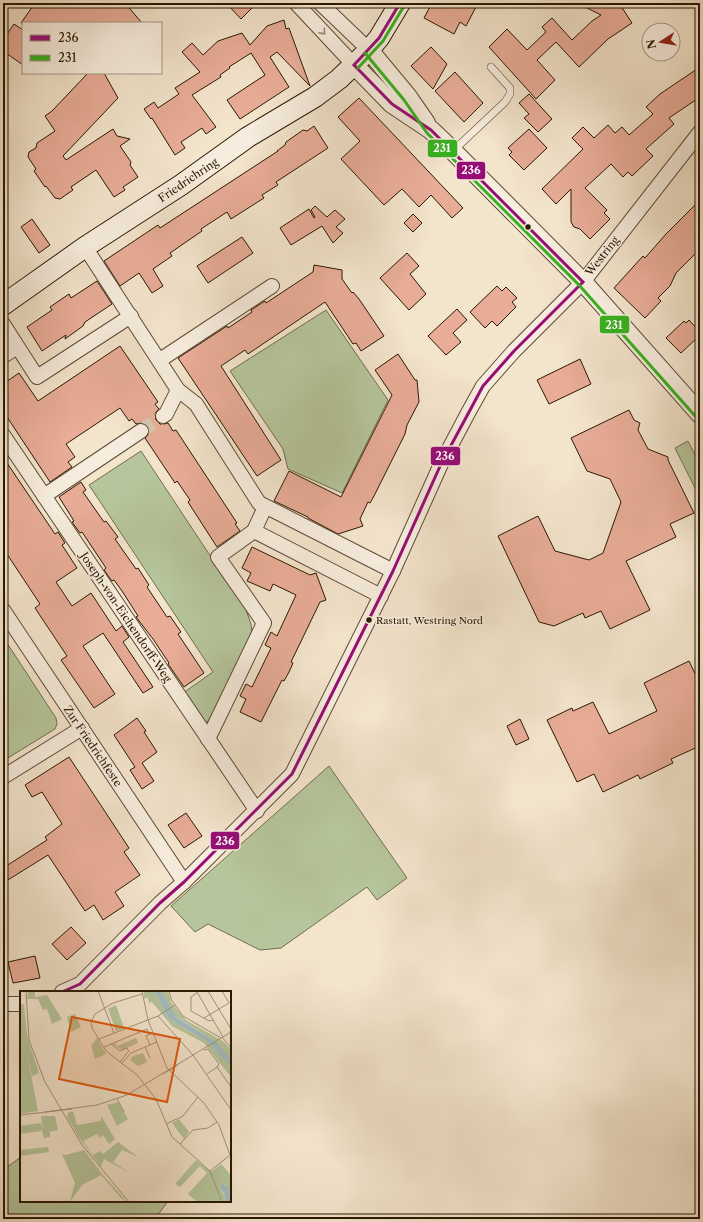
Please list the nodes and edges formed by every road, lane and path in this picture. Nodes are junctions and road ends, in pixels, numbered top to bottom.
1 (296, 3) edge
2 (320, 3) edge
3 (400, 3) edge
4 (369, 50) junction
5 (354, 65) junction
6 (491, 67) dead end
7 (431, 130) junction
8 (700, 132) edge
9 (453, 151) junction
10 (85, 247) junction
11 (583, 282) junction
12 (272, 286) dead end
13 (3, 306) edge
14 (131, 316) junction
15 (3, 324) edge
16 (17, 347) junction
17 (3, 356) edge
18 (160, 360) junction
19 (178, 390) junction
20 (700, 414) edge
21 (163, 416) tunnel mouth
22 (140, 431) tunnel mouth
23 (3, 435) edge
24 (44, 496) junction
25 (265, 507) junction
26 (254, 531) junction
27 (393, 571) junction
28 (381, 596) junction
29 (3, 610) edge
30 (82, 728) junction
31 (208, 739) junction
32 (3, 777) edge
33 (257, 811) junction
34 (184, 882) junction
35 (64, 991) edge
36 (3, 1004) edge
37 (20, 1004) edge

1 -> 5 street
2 - 4 street
3 - 4 main road, Friedrichring
4 - 5 main road, Friedrichring
4 - 7 street
5 - 7 street
5 - 10 main road, Friedrichring
6 - 9 lane
7 - 9 street
8 - 11 street, Westring
9 - 11 street
10 - 13 main road, Friedrichring
10 - 14 street
11 - 20 street
11 - 27 street, Westring
12 - 18 street
14 - 16 street
14 - 18 street
15 - 16 street
16 - 17 street
18 - 19 street
19 - 21 street
19 - 25 street
22 - 24 street
23 - 24 street, Joseph-von-Eichendorff-Weg
24 - 31 street, Joseph-von-Eichendorff-Weg
25 - 26 street
25 - 27 street
26 - 28 street
26 - 31 street
27 - 28 street, Westring
28 - 33 street, Westring
29 - 30 street, Zur Friedrichfeste
30 - 32 street
30 - 34 street, Zur Friedrichfeste
31 - 33 street, Joseph-von-Eichendorff-Weg
33 - 34 street, Westring
34 - 35 street, Westring
36 - 37 street

